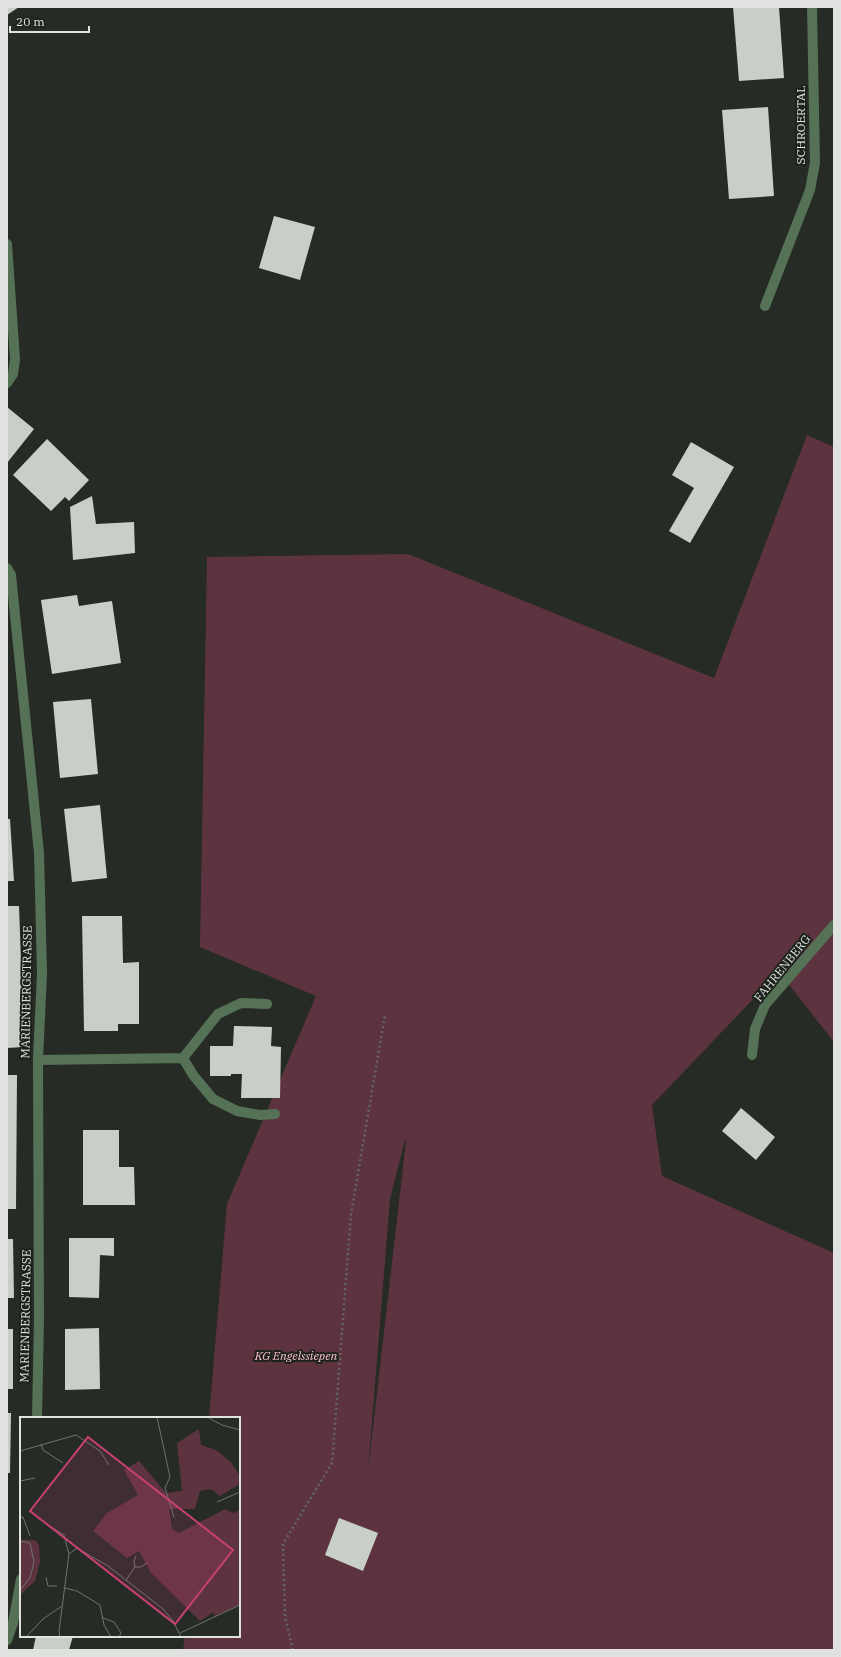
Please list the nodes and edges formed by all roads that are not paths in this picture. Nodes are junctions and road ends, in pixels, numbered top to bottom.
1 (812, 7) edge
2 (7, 244) edge
3 (765, 306) dead end
4 (7, 383) edge
5 (7, 568) edge
6 (834, 925) edge
7 (267, 1004) dead end
8 (752, 1055) dead end
9 (183, 1058) junction
10 (38, 1060) junction
11 (275, 1114) dead end
12 (37, 1417) edge
13 (20, 1584) edge
14 (7, 1640) edge

1 - 3 street, SCHROERTAL
2 - 4 street
5 - 10 street, MARIENBERGSTRASSE
6 - 8 street, FAHRENBERG
7 - 9 street
9 - 10 street
9 - 11 street
10 - 12 street, MARIENBERGSTRASSE
13 - 14 street

